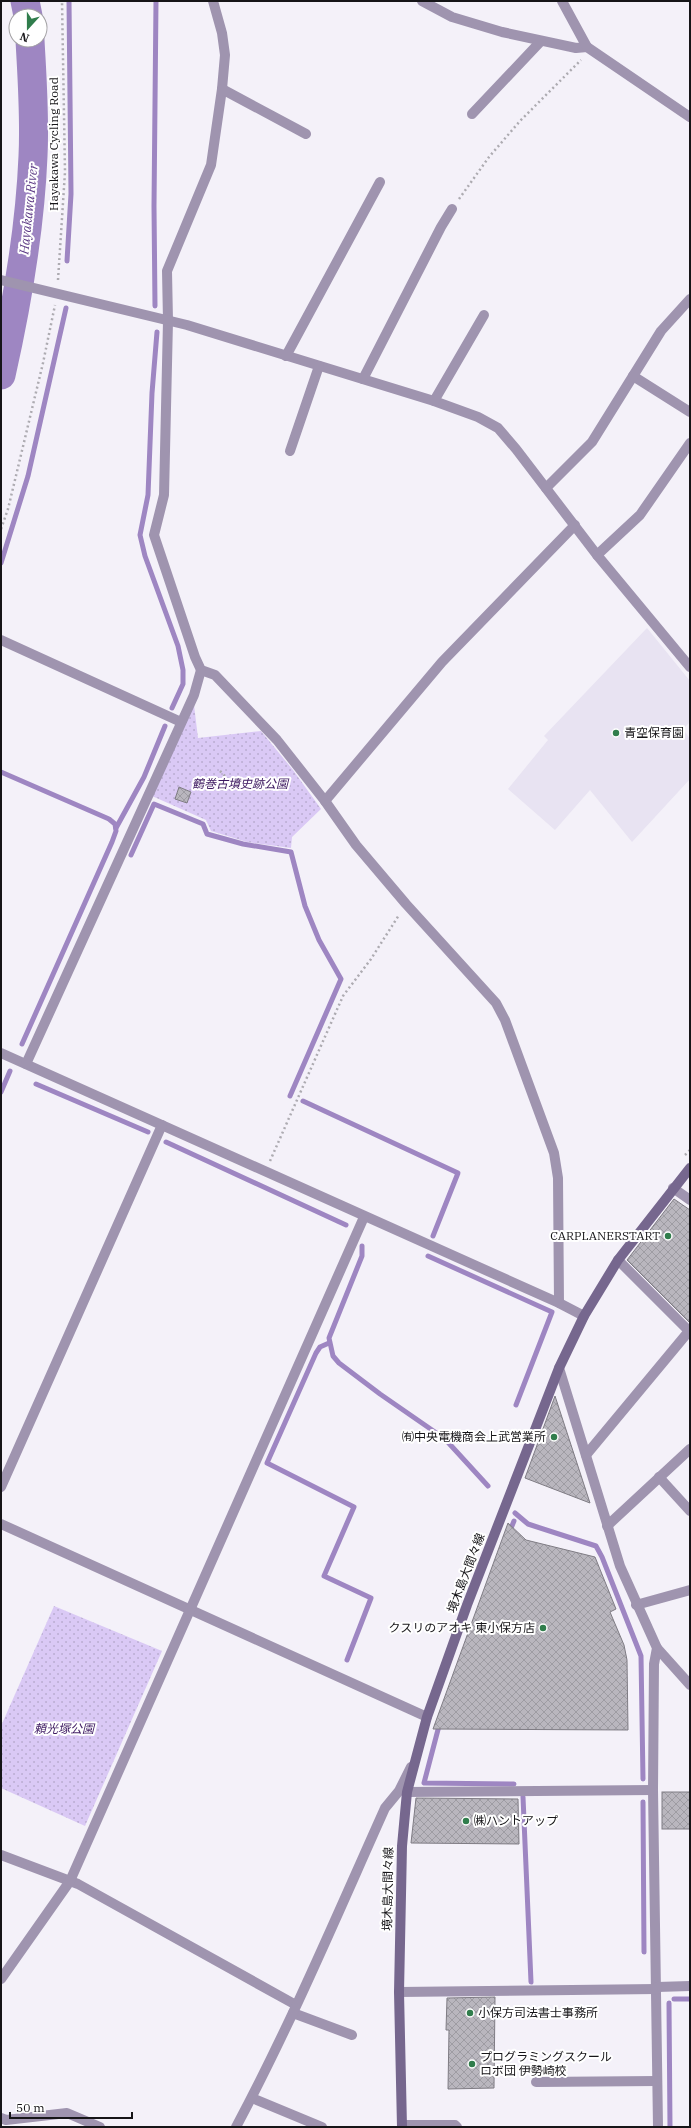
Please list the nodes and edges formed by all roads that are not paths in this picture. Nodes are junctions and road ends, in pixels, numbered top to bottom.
1 (213, 1) edge
2 (422, 1) edge
3 (562, 1) edge
4 (542, 40) junction
5 (587, 47) junction
6 (222, 89) junction
7 (472, 114) dead end
8 (690, 117) edge
9 (306, 134) dead end
10 (380, 182) dead end
11 (452, 209) road end
12 (1, 280) edge
13 (690, 299) edge
14 (484, 316) dead end
15 (168, 321) junction
16 (286, 356) junction
17 (319, 366) junction
18 (633, 376) junction
19 (363, 379) junction
20 (434, 401) junction
21 (690, 412) edge
22 (690, 443) edge
23 (290, 452) dead end
24 (546, 488) junction
25 (575, 525) junction
26 (597, 555) junction
27 (1, 640) edge
28 (690, 667) edge
29 (201, 670) junction
30 (181, 722) junction
31 (325, 801) junction
32 (1, 1053) edge
33 (26, 1064) junction
34 (162, 1125) junction
35 (690, 1168) edge
36 (673, 1188) junction
37 (690, 1200) edge
38 (364, 1217) junction
39 (618, 1260) junction
40 (559, 1303) junction
41 (584, 1316) junction
42 (690, 1331) edge
43 (559, 1368) junction
44 (690, 1449) edge
45 (586, 1455) junction
46 (659, 1477) junction
47 (1, 1488) edge
48 (690, 1511) edge
49 (1, 1524) edge
50 (607, 1526) junction
51 (690, 1590) edge
52 (636, 1605) junction
53 (190, 1609) junction
54 (657, 1648) junction
55 (690, 1684) edge
56 (427, 1717) junction
57 (414, 1760) junction
58 (653, 1790) junction
59 (407, 1792) junction
60 (1, 1855) edge
61 (70, 1881) junction
62 (1, 1979) edge
63 (690, 1986) edge
64 (657, 1988) junction
65 (399, 1992) junction
66 (295, 2009) junction
67 (352, 2035) dead end
68 (657, 2081) junction
69 (536, 2082) dead end
70 (252, 2098) junction
71 (1, 2118) edge
72 (402, 2126) edge
73 (100, 2127) edge
74 (236, 2127) edge
75 (322, 2127) edge
76 (457, 2127) edge
77 (658, 2127) edge

1 - 6 street
2 - 4 street
3 - 5 street
4 - 5 street
4 - 7 street
5 - 8 street
6 - 9 street
6 - 15 street
10 - 16 street
11 - 19 street
12 - 15 street
13 - 18 street
14 - 20 street
15 - 16 street
15 - 29 street
16 - 17 street
17 - 19 street
17 - 23 street
18 - 21 street
18 - 24 street
19 - 20 street
20 - 24 street
22 - 26 street
24 - 25 street
25 - 26 street
25 - 31 street
26 - 28 street
27 - 30 street
29 - 30 street
29 - 31 street
30 - 33 street
31 - 40 street
32 - 33 street
33 - 34 street
34 - 38 street
34 - 47 street
35 - 36 main road, 境木島大間々線
36 - 37 street
36 - 39 main road, 境木島大間々線
38 - 40 street
38 - 53 street
39 - 41 main road, 境木島大間々線
39 - 42 street
40 - 41 street
41 - 43 main road, 境木島大間々線
42 - 45 street
43 - 45 street
43 - 56 main road, 境木島大間々線
44 - 46 street
45 - 50 street
46 - 48 street
46 - 50 street
49 - 53 street
50 - 52 street
51 - 52 street
52 - 54 street
53 - 56 street
53 - 61 street
54 - 55 street
54 - 58 street
56 - 57 main road, 境木島大間々線
57 - 59 main road, 境木島大間々線
57 - 66 street
58 - 59 street
58 - 64 street
59 - 65 main road, 境木島大間々線
60 - 61 street
61 - 62 street
61 - 66 street
63 - 64 street
64 - 65 street
64 - 68 street
65 - 72 main road, 境木島大間々線
66 - 67 street
66 - 70 street
68 - 69 street
68 - 77 street
70 - 74 street
70 - 75 street
71 - 73 street
72 - 76 street

